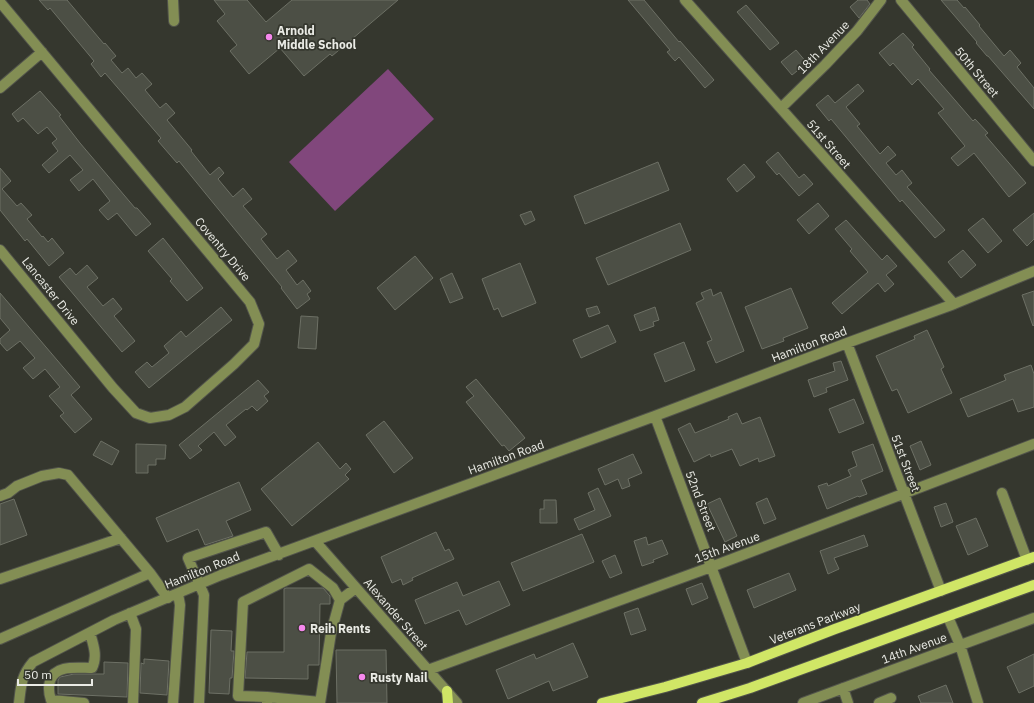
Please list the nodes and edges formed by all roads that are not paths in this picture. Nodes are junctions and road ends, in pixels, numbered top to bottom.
1 (173, 0) edge
2 (685, 0) edge
3 (881, 0) edge
4 (901, 0) edge
5 (0, 2) edge
6 (174, 21) dead end
7 (42, 52) junction
8 (0, 88) edge
9 (781, 108) junction
10 (1034, 161) edge
11 (0, 250) edge
12 (1034, 271) edge
13 (954, 304) junction
14 (847, 343) junction
15 (81, 348) joint
16 (655, 416) junction
17 (1034, 444) edge
18 (1002, 493) dead end
19 (904, 495) junction
20 (0, 496) edge
21 (121, 538) junction
22 (315, 541) junction
23 (279, 555) junction
24 (1031, 558) edge
25 (711, 567) junction
26 (150, 573) junction
27 (0, 579) edge
28 (200, 584) junction
29 (1034, 585) edge
30 (356, 588) junction
31 (941, 591) junction
32 (173, 596) junction
33 (340, 600) junction
34 (130, 613) junction
35 (948, 617) junction
36 (1034, 618) edge
37 (90, 632) junction
38 (0, 639) edge
39 (960, 645) junction
40 (747, 663) junction
41 (428, 670) junction
42 (843, 688) junction
43 (447, 691) junction
44 (891, 698) dead end
45 (267, 700) edge
46 (19, 703) edge
47 (84, 703) edge
48 (133, 703) edge
49 (173, 703) edge
50 (199, 703) edge
51 (320, 703) edge
52 (448, 703) edge
53 (457, 703) edge
54 (602, 703) edge
55 (702, 703) edge
56 (803, 703) edge
57 (848, 703) edge
58 (879, 703) edge
59 (978, 703) edge

1 - 6 street
2 - 9 street, 51st Street
3 - 9 street, 18th Avenue
4 - 10 street, 50th Street
5 - 7 street, Coventry Drive
7 - 8 street
7 - 15 street, Coventry Drive
9 - 13 street, 51st Street
11 - 15 street, Lancaster Drive
12 - 13 street, Hamilton Road
13 - 14 street, Hamilton Road
14 - 16 street, Hamilton Road
14 - 19 street, 51st Street
16 - 22 street, Hamilton Road
16 - 25 street, 52nd Street
17 - 19 street, 15th Avenue
18 - 24 street
19 - 25 street, 15th Avenue
19 - 31 street, 51st Street
20 - 21 street
21 - 26 street
21 - 27 street
22 - 23 street, Hamilton Road
22 - 30 street, Alexander Street
23 - 28 street, Hamilton Road
23 - 28 street
24 - 31 main road, Veterans Parkway
25 - 40 street, 52nd Street
25 - 41 street, 15th Avenue
26 - 32 street
26 - 38 street
28 - 32 street, Hamilton Road
28 - 50 street
29 - 35 main road
30 - 33 street
30 - 41 street, Alexander Street
31 - 40 main road, Veterans Parkway
32 - 34 street, Hamilton Road
32 - 49 street
33 - 45 street
33 - 51 street
34 - 37 street, Hamilton Road
34 - 48 street
35 - 39 street
35 - 55 main road
36 - 39 street, 14th Avenue
37 - 46 street, Hamilton Road
37 - 47 street
39 - 42 street, 14th Avenue
39 - 59 street
40 - 54 main road, Veterans Parkway
41 - 43 street, Alexander Street
42 - 56 street, 14th Avenue
42 - 57 street
43 - 52 main road
43 - 53 street, Alexander Street
44 - 58 street
45 - 51 street

